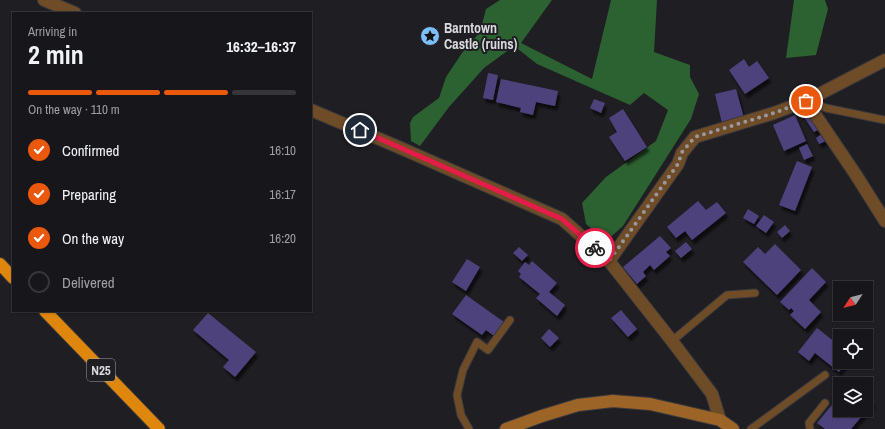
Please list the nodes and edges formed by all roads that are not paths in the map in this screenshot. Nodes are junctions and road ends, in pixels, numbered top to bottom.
1 (44, 0) edge
2 (73, 12) edge
3 (885, 60) edge
4 (806, 101) junction
5 (312, 110) edge
6 (885, 120) edge
7 (885, 221) edge
8 (609, 261) junction
9 (0, 264) edge
10 (12, 277) edge
11 (755, 293) dead end
12 (46, 312) edge
13 (510, 320) dead end
14 (672, 341) junction
15 (825, 375) dead end
16 (825, 403) dead end
17 (720, 420) junction
18 (158, 429) edge
19 (469, 429) edge
20 (506, 429) edge
21 (732, 429) edge
22 (751, 429) edge
23 (810, 429) edge

1 - 2 street
3 - 4 street
4 - 6 lane
4 - 7 street
4 - 8 street
5 - 8 street
8 - 14 street
9 - 10 highway
11 - 14 lane
12 - 18 highway, N25
13 - 19 lane
14 - 17 street
15 - 22 lane
16 - 23 lane
17 - 20 street
17 - 21 street

